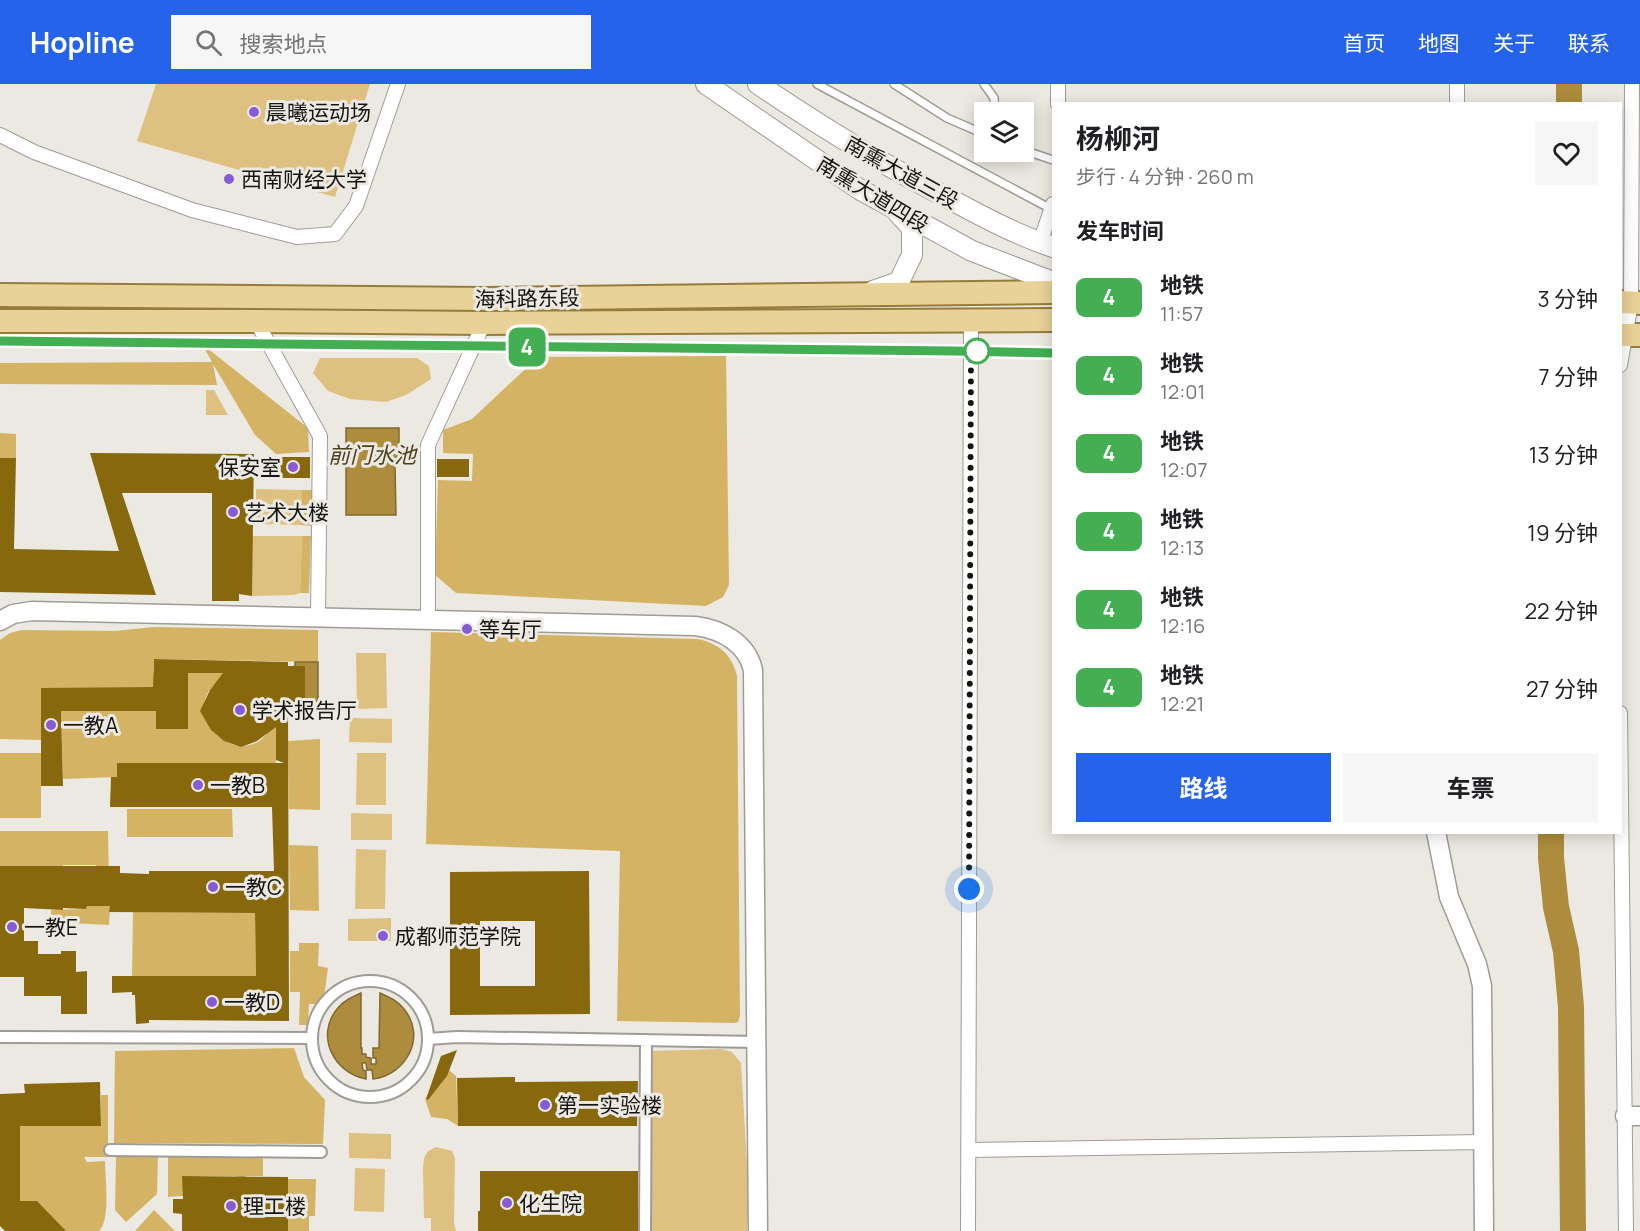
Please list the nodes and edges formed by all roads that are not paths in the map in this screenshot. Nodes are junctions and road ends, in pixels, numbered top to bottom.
1 (398, 84) edge
2 (706, 84) edge
3 (758, 84) edge
4 (817, 84) edge
5 (894, 84) edge
6 (984, 84) edge
7 (1058, 84) edge
8 (1457, 84) edge
9 (1632, 84) edge
10 (994, 102) edge
11 (1058, 102) edge
12 (1457, 102) edge
13 (974, 130) edge
14 (0, 135) edge
15 (1034, 154) edge
16 (1052, 160) edge
17 (894, 208) junction
18 (1052, 208) edge
19 (1049, 241) edge
20 (1052, 282) edge
21 (1052, 292) edge
22 (868, 293) junction
23 (0, 295) edge
24 (1630, 303) edge
25 (971, 320) junction
26 (1052, 320) edge
27 (0, 321) edge
28 (256, 321) junction
29 (484, 323) junction
30 (1628, 335) edge
31 (1622, 358) edge
32 (318, 617) junction
33 (428, 619) junction
34 (0, 621) edge
35 (1622, 779) edge
36 (1436, 834) edge
37 (0, 1038) edge
38 (312, 1038) junction
39 (428, 1039) junction
40 (646, 1040) junction
41 (757, 1042) junction
42 (1632, 1116) edge
43 (1483, 1142) junction
44 (110, 1150) dead end
45 (968, 1150) junction
46 (321, 1152) dead end
47 (645, 1231) edge
48 (758, 1231) edge
49 (968, 1231) edge
50 (1484, 1231) edge
51 (1626, 1231) edge

1 - 14 street
2 - 17 main road, 南熏大道四段
3 - 19 main road, 南熏大道三段
4 - 18 lane
5 - 13 lane
6 - 10 lane
7 - 11 street
8 - 12 street
9 - 24 street
15 - 16 lane
17 - 20 main road, 南熏大道四段
17 - 22 main road
18 - 19 street
21 - 22 main road, 海科路东段
22 - 23 main road, 海科路东段
24 - 30 street
25 - 26 main road, 海科路东段
25 - 29 main road, 海科路东段
25 - 45 street
27 - 28 main road, 海科路东段
28 - 29 main road, 海科路东段
28 - 32 street
29 - 33 street
30 - 31 street
32 - 33 street
32 - 34 street
33 - 41 street
35 - 42 street
36 - 43 street
37 - 38 street
38 - 39 street
38 - 39 street
39 - 40 street
40 - 41 street
40 - 47 street
41 - 48 street
42 - 51 street
43 - 45 street
43 - 50 street
44 - 46 street
45 - 49 street

